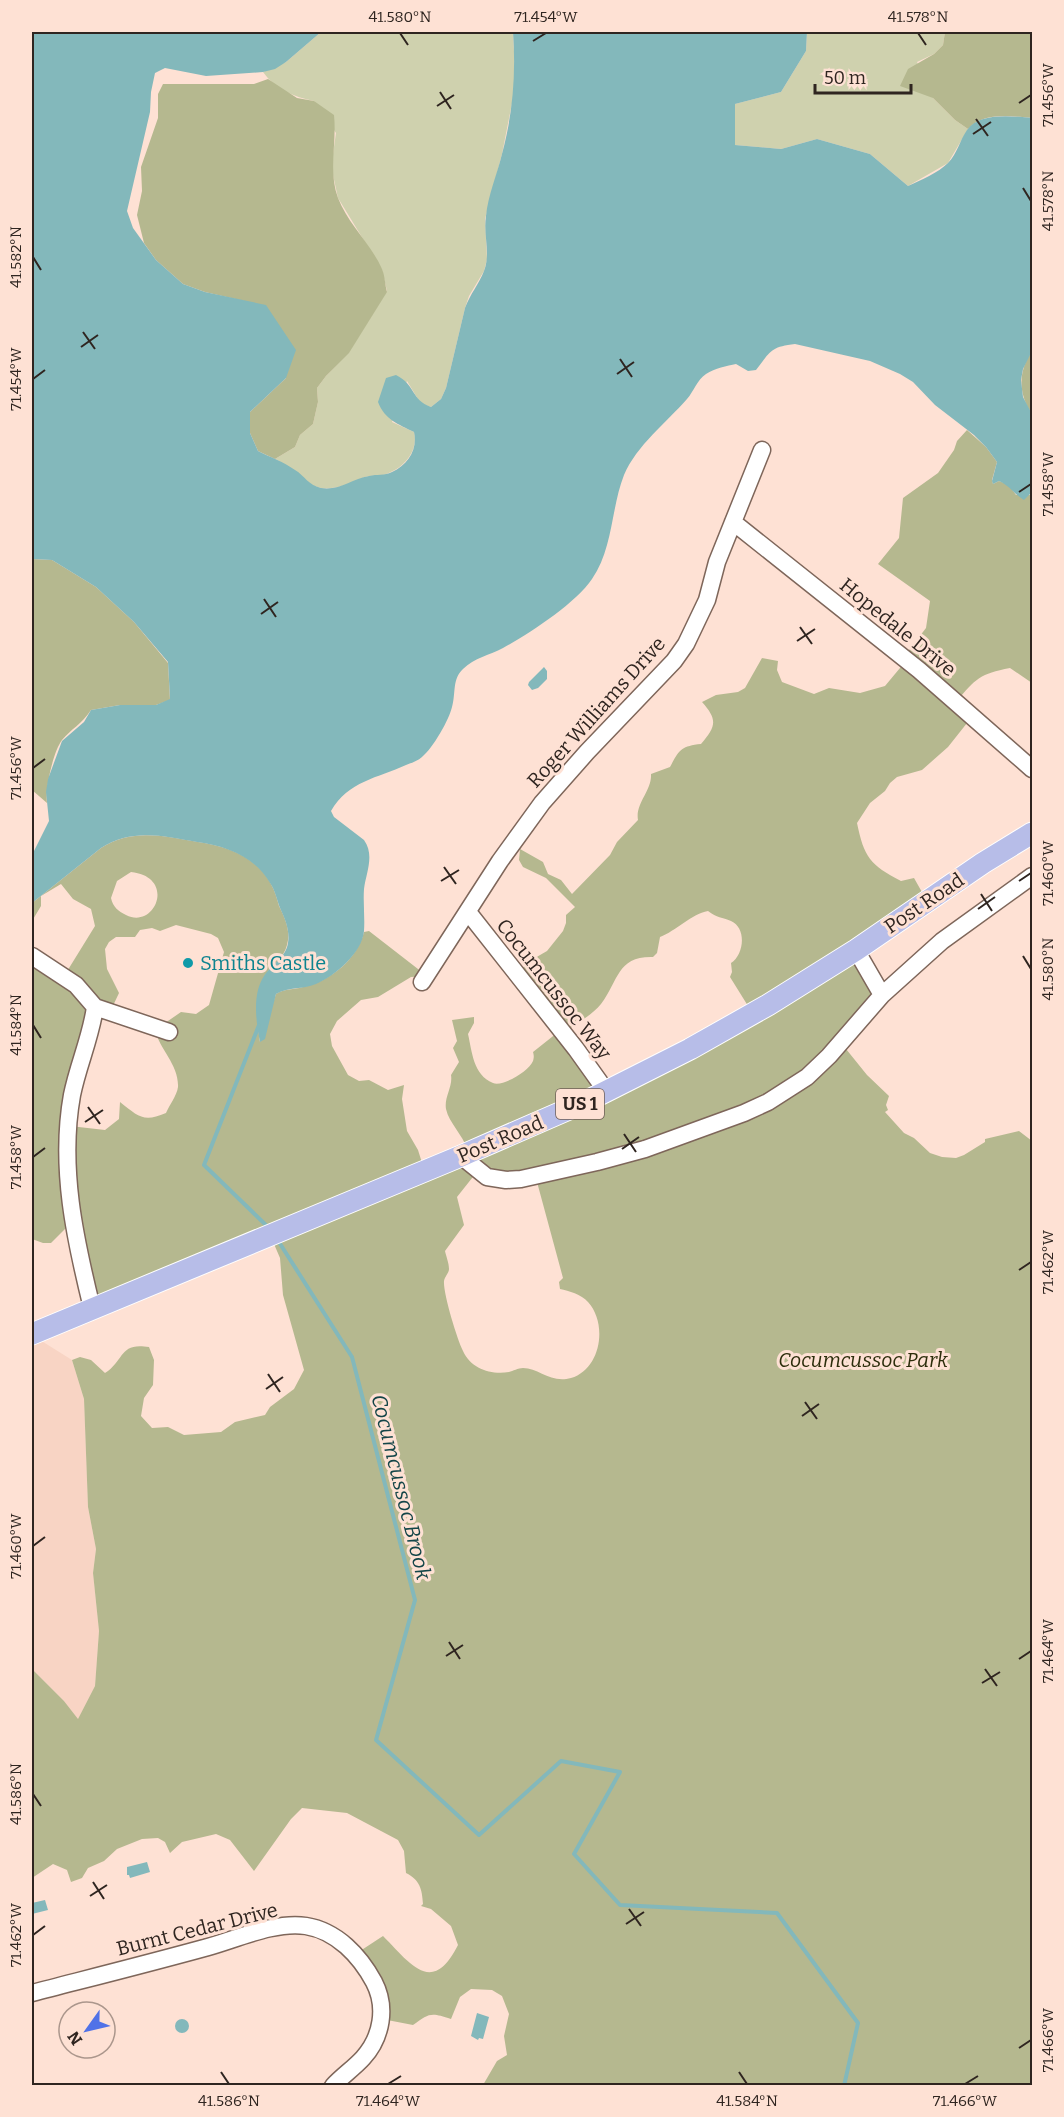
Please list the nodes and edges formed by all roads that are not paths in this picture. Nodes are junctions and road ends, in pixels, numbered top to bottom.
1 (762, 450) dead end
2 (733, 522) junction
3 (1032, 769) edge
4 (1032, 833) edge
5 (1032, 876) edge
6 (468, 912) junction
7 (856, 950) junction
8 (32, 956) edge
9 (422, 982) dead end
10 (882, 995) junction
11 (95, 1007) junction
12 (169, 1032) dead end
13 (606, 1091) junction
14 (461, 1156) junction
15 (92, 1308) junction
16 (32, 1334) edge
17 (32, 1993) edge
18 (333, 2085) edge

1 - 2 street, Roger Williams Drive
2 - 3 street, Hopedale Drive
2 - 6 street, Roger Williams Drive
4 - 7 main road, Post Road / US 1
5 - 10 street
6 - 9 street, Roger Williams Drive
6 - 13 street, Cocumcussoc Way
7 - 10 street
7 - 13 main road, Post Road / US 1
8 - 11 street
10 - 14 street
11 - 12 street
11 - 15 street
13 - 14 main road, Post Road / US 1
14 - 15 main road, Post Road / US 1
15 - 16 main road, Post Road / US 1
17 - 18 street, Burnt Cedar Drive

